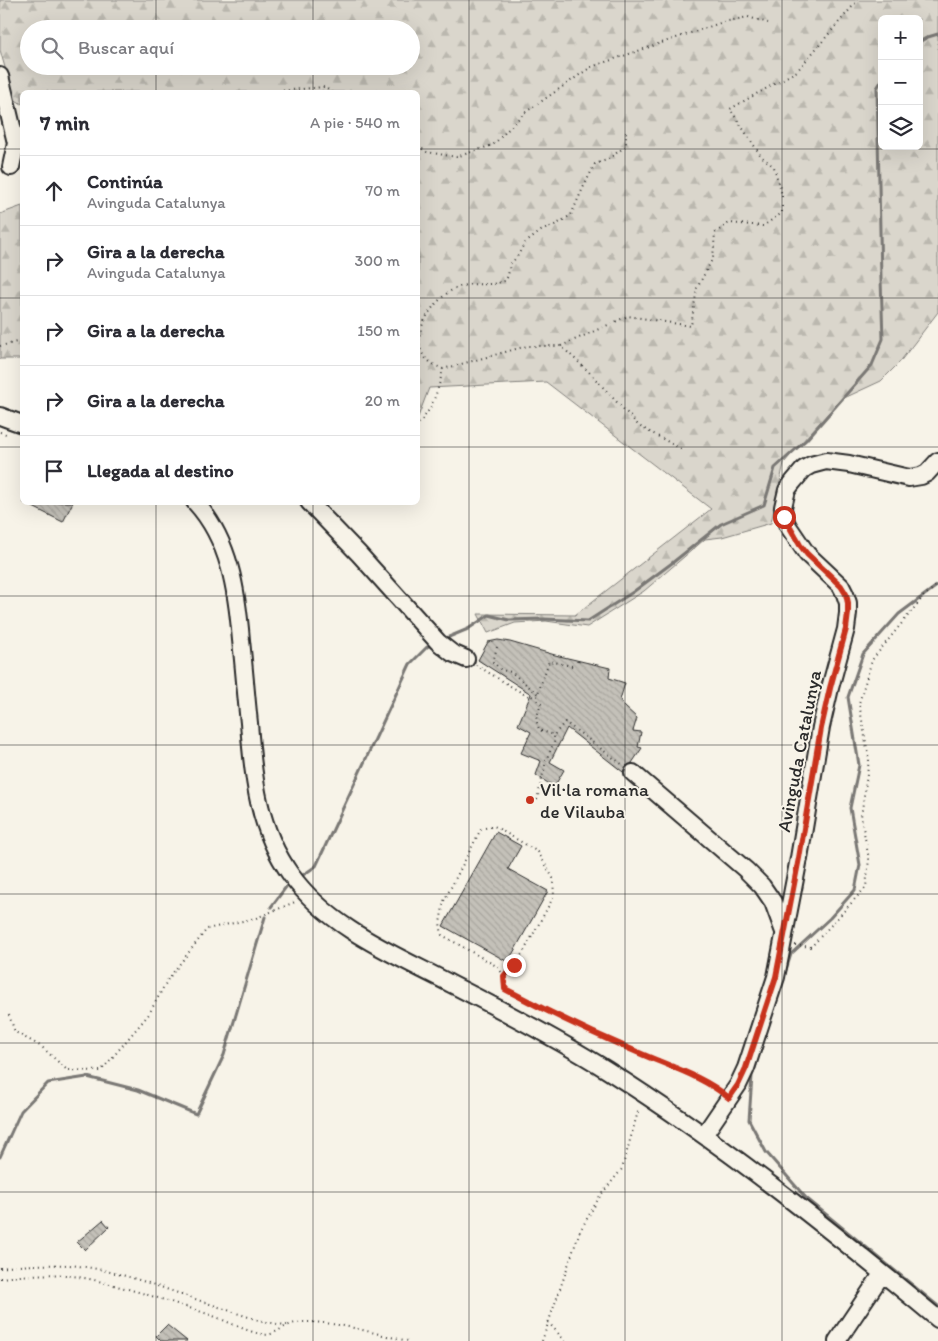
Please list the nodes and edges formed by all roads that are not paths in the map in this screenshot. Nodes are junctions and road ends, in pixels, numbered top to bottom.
1 (0, 76) edge
2 (10, 116) junction
3 (0, 129) edge
4 (11, 167) dead end
5 (0, 416) edge
6 (20, 423) edge
7 (938, 462) edge
8 (198, 505) edge
9 (312, 505) edge
10 (466, 659) road end
11 (633, 774) road end
12 (784, 938) junction
13 (704, 1136) junction
14 (882, 1274) junction
15 (938, 1319) edge
16 (837, 1341) edge

1 - 2 street
2 - 3 street
2 - 4 street
5 - 6 street
7 - 12 street, Avinguda Catalunya
8 - 13 street
9 - 10 street
11 - 12 street
12 - 13 street, Avinguda Catalunya
13 - 14 street
14 - 15 street
14 - 16 street

